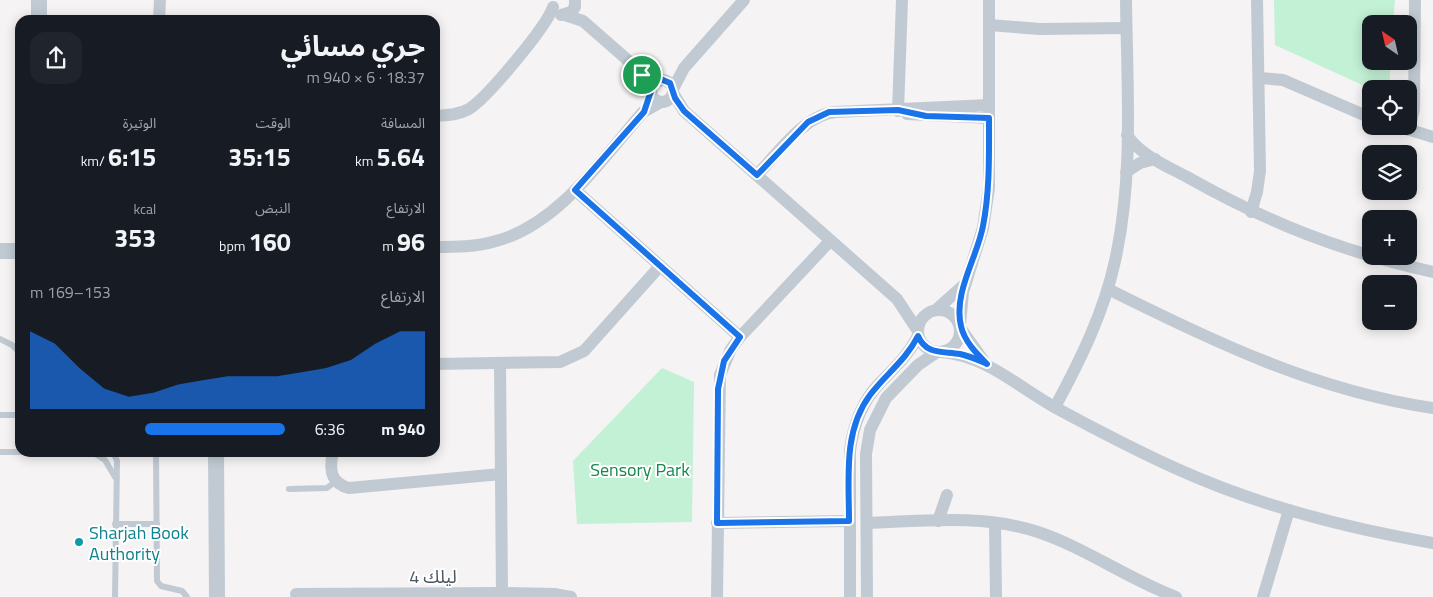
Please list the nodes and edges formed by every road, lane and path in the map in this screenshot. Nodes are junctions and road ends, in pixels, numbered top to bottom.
1 (39, 0) edge
2 (160, 0) edge
3 (744, 0) edge
4 (902, 0) edge
5 (989, 0) edge
6 (1126, 0) edge
7 (1257, 0) edge
8 (1415, 0) edge
9 (575, 1) edge
10 (556, 7) edge
11 (39, 15) edge
12 (159, 15) edge
13 (583, 21) junction
14 (1126, 28) junction
15 (989, 30) junction
16 (684, 68) junction
17 (639, 70) junction
18 (1260, 78) junction
19 (661, 80) junction
20 (1414, 80) edge
21 (673, 91) junction
22 (656, 97) junction
23 (898, 110) junction
24 (684, 111) junction
25 (989, 112) junction
26 (1362, 114) edge
27 (440, 116) edge
28 (1417, 132) edge
29 (1127, 135) junction
30 (1433, 137) edge
31 (1154, 159) junction
32 (1126, 172) junction
33 (757, 175) junction
34 (575, 190) junction
35 (1251, 212) junction
36 (830, 241) junction
37 (440, 248) edge
38 (0, 251) edge
39 (15, 251) edge
40 (660, 266) junction
41 (1433, 272) edge
42 (965, 284) junction
43 (1108, 289) junction
44 (897, 299) junction
45 (935, 310) junction
46 (961, 327) junction
47 (918, 333) junction
48 (740, 337) junction
49 (0, 339) edge
50 (15, 348) edge
51 (940, 352) junction
52 (440, 364) edge
53 (500, 364) junction
54 (987, 364) junction
55 (1055, 407) junction
56 (1433, 408) edge
57 (0, 415) edge
58 (15, 415) edge
59 (0, 452) edge
60 (15, 452) edge
61 (100, 457) edge
62 (115, 457) edge
63 (156, 457) edge
64 (216, 457) edge
65 (332, 457) edge
66 (334, 457) edge
67 (501, 474) junction
68 (115, 478) junction
69 (336, 482) junction
70 (365, 485) junction
71 (289, 489) dead end
72 (947, 495) dead end
73 (1290, 510) junction
74 (849, 521) junction
75 (938, 521) junction
76 (717, 523) junction
77 (866, 523) junction
78 (995, 523) junction
79 (115, 524) junction
80 (157, 524) junction
81 (1433, 543) edge
82 (850, 555) junction
83 (867, 555) junction
84 (502, 593) junction
85 (296, 594) dead end
86 (1156, 594) edge
87 (345, 595) edge
88 (458, 595) edge
89 (116, 597) edge
90 (187, 597) edge
91 (217, 597) edge
92 (571, 597) edge
93 (717, 597) edge
94 (850, 597) edge
95 (868, 597) edge
96 (996, 597) edge
97 (1176, 597) edge
98 (1263, 597) edge

1 - 11 street
2 - 12 street
3 - 16 street
4 - 23 street
5 - 15 street
6 - 14 street
7 - 18 street
8 - 20 street
9 - 10 street
9 - 13 street
10 - 13 street
10 - 27 street
13 - 17 street
14 - 15 street
14 - 29 street
15 - 25 street
16 - 19 street
16 - 21 street
17 - 19 street
17 - 22 street
18 - 26 street
18 - 35 street
19 - 21 street
19 - 22 street
21 - 22 street
21 - 24 street
22 - 24 street
22 - 34 street
23 - 25 street
23 - 33 street
24 - 33 street
25 - 42 street
28 - 30 street
29 - 31 street
29 - 32 street
31 - 32 street
31 - 35 street
32 - 43 street
33 - 36 street
34 - 37 street
34 - 40 street
35 - 41 street
36 - 44 street
36 - 48 street
38 - 39 street
40 - 48 street
40 - 53 street
42 - 45 street
42 - 46 street
43 - 55 street
43 - 56 street
44 - 45 street
44 - 47 street
45 - 46 street
45 - 47 street
46 - 51 street
46 - 54 street
47 - 51 street
47 - 74 street
48 - 76 street
49 - 50 lane
51 - 54 street
51 - 77 street
52 - 53 street
53 - 67 street
54 - 55 street
55 - 73 street
57 - 58 lane
59 - 60 lane
61 - 68 lane
62 - 68 lane
63 - 80 lane
64 - 91 street
65 - 69 street
66 - 70 street
67 - 70 street
67 - 84 street
68 - 79 lane
69 - 70 street
69 - 71 lane
72 - 75 street
73 - 81 street
73 - 98 street
74 - 76 street
74 - 82 street
75 - 77 street
75 - 78 street
76 - 93 street
77 - 83 street
78 - 86 street
78 - 96 street
79 - 80 lane
79 - 89 lane
80 - 90 lane
82 - 83 street
82 - 94 street
83 - 95 street
84 - 88 street, ليلك 4
84 - 92 street, ليلك 4
85 - 87 street, ليلك 4
86 - 97 street
87 - 88 street, ليلك 4

